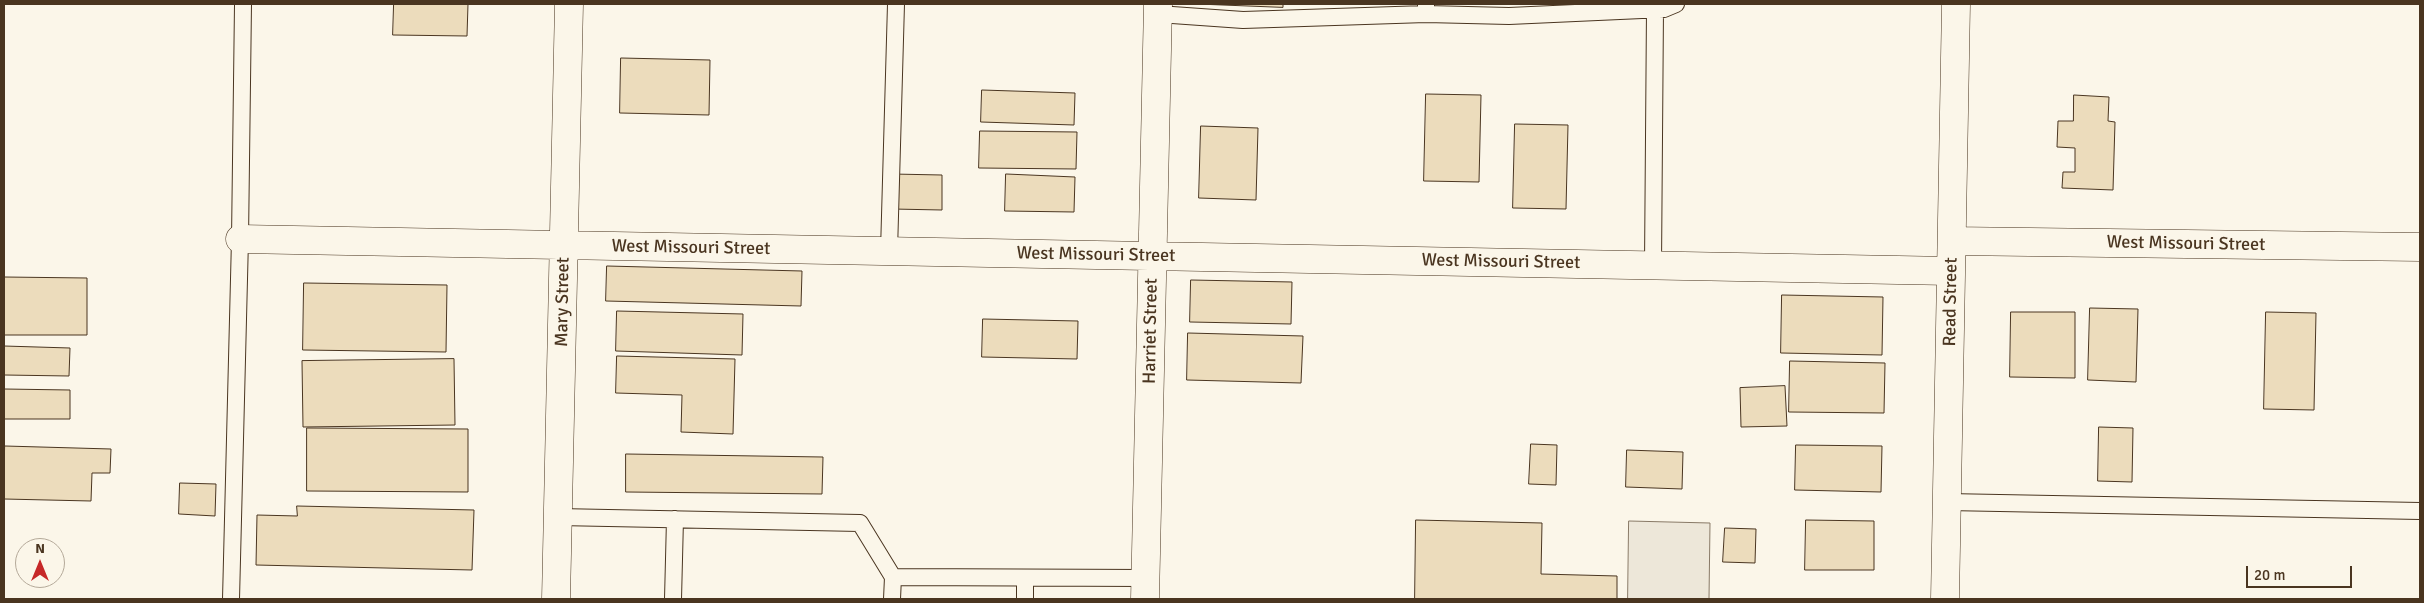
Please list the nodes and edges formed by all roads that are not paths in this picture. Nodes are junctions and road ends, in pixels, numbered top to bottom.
1 (243, 4) edge
2 (569, 4) edge
3 (896, 4) edge
4 (1676, 4) edge
5 (1956, 4) edge
6 (1158, 9) edge
7 (1426, 9) edge
8 (1655, 9) junction
9 (240, 239) junction
10 (1952, 241) junction
11 (564, 245) junction
12 (2420, 248) edge
13 (889, 251) junction
14 (1153, 256) junction
15 (1653, 265) junction
16 (1951, 270) junction
17 (1947, 502) junction
18 (2420, 511) edge
19 (558, 517) junction
20 (675, 519) junction
21 (893, 577) junction
22 (1025, 578) junction
23 (1146, 589) edge
24 (231, 599) edge
25 (556, 599) edge
26 (673, 599) edge
27 (892, 599) edge
28 (1024, 599) edge
29 (1945, 599) edge

1 - 9 lane
2 - 11 street, Mary Street
3 - 13 lane
4 - 8 lane
5 - 10 street, Read Street
6 - 7 lane
6 - 14 street, Harriet Street
7 - 8 lane
8 - 15 lane
9 - 11 street, West Missouri Street
9 - 24 lane
10 - 12 street, West Missouri Street
10 - 16 street, Read Street
11 - 13 street, West Missouri Street
11 - 19 street, Mary Street
13 - 14 street, West Missouri Street
14 - 15 street, West Missouri Street
14 - 23 street, Harriet Street
15 - 16 street, West Missouri Street
16 - 17 street, Read Street
17 - 18 lane
17 - 29 street, Read Street
19 - 20 lane
19 - 25 street, Mary Street
20 - 21 lane
20 - 26 lane
21 - 22 lane
21 - 27 lane
22 - 23 lane
22 - 28 lane

